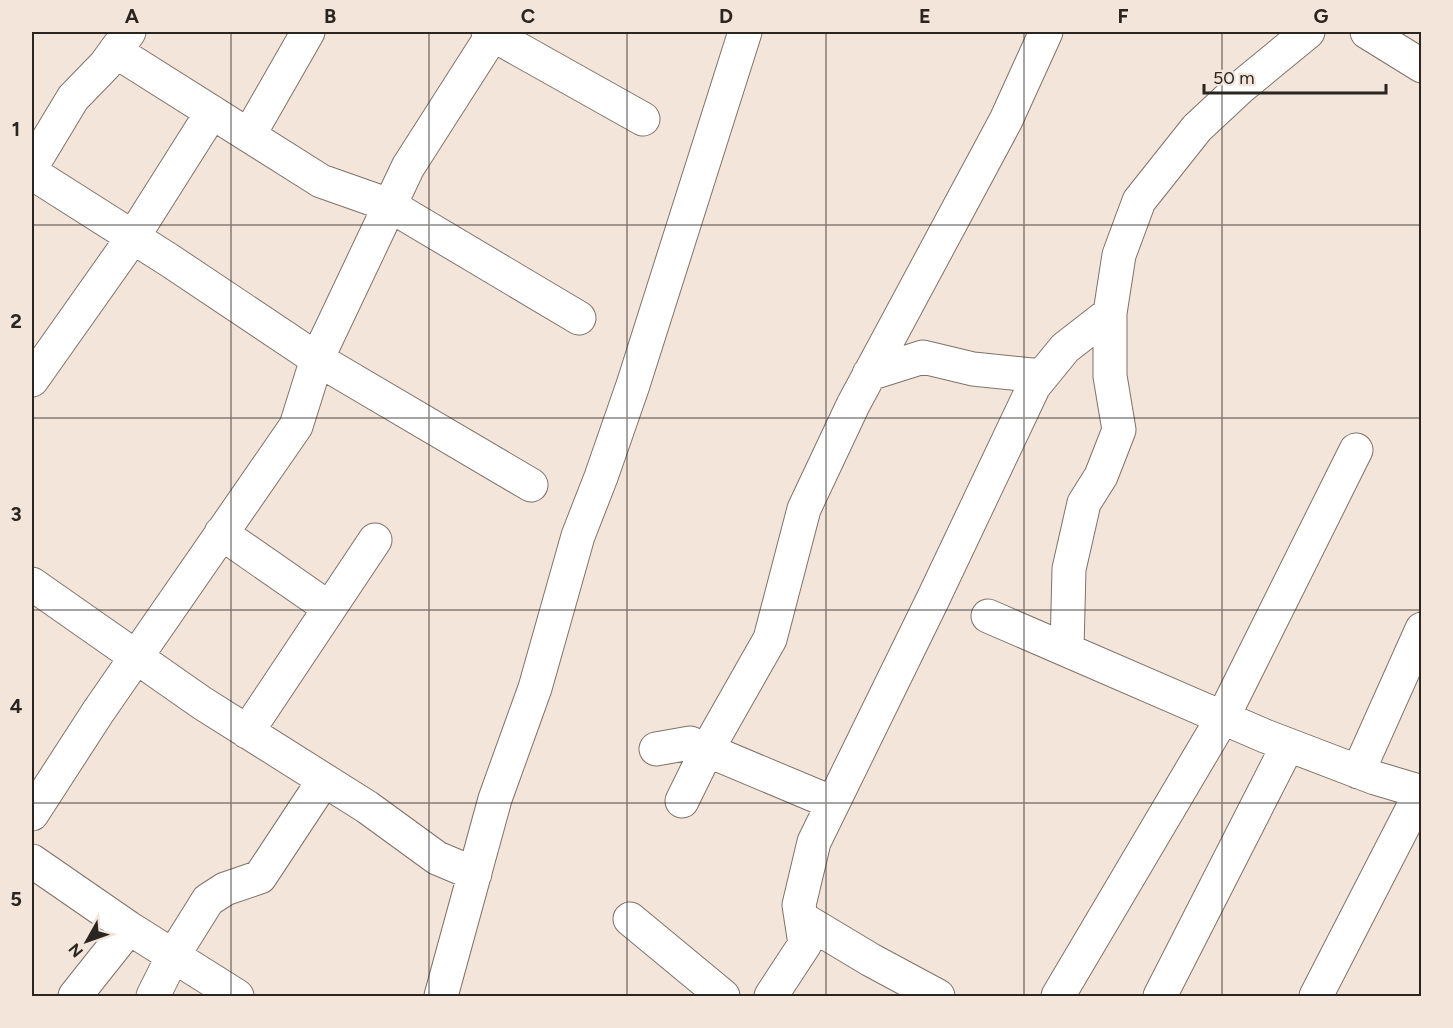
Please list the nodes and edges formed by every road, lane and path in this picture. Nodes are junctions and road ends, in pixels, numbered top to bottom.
1 (308, 32) edge
2 (745, 32) edge
3 (1046, 32) edge
4 (1308, 32) edge
5 (1367, 32) edge
6 (491, 33) edge
7 (122, 41) edge
8 (1422, 66) edge
9 (212, 112) junction
10 (644, 119) dead end
11 (249, 135) junction
12 (32, 166) edge
13 (32, 173) edge
14 (389, 205) junction
15 (133, 237) junction
16 (1110, 313) junction
17 (579, 318) dead end
18 (317, 359) junction
19 (869, 374) junction
20 (1042, 376) junction
21 (32, 380) edge
22 (1356, 450) dead end
23 (531, 485) dead end
24 (221, 533) junction
25 (375, 540) dead end
26 (32, 584) edge
27 (329, 608) junction
28 (988, 616) dead end
29 (1422, 629) edge
30 (1067, 649) junction
31 (136, 656) junction
32 (1223, 717) junction
33 (247, 732) junction
34 (1288, 745) junction
35 (656, 749) dead end
36 (707, 750) junction
37 (1358, 772) junction
38 (324, 780) junction
39 (1421, 791) edge
40 (682, 801) dead end
41 (833, 802) junction
42 (32, 814) edge
43 (32, 861) edge
44 (475, 874) junction
45 (801, 918) junction
46 (630, 919) dead end
47 (129, 928) junction
48 (173, 956) junction
49 (75, 996) edge
50 (153, 996) edge
51 (237, 996) edge
52 (441, 996) edge
53 (723, 996) edge
54 (771, 996) edge
55 (938, 996) edge
56 (1058, 996) edge
57 (1160, 996) edge
58 (1316, 996) edge

1 - 11 street
2 - 44 street
3 - 19 street
4 - 16 street
5 - 8 street
6 - 10 street
6 - 14 street
7 - 9 street
7 - 12 street
9 - 11 street
9 - 15 street
11 - 14 street
13 - 15 street
14 - 17 street
14 - 18 street
15 - 18 street
15 - 21 street
16 - 20 street
16 - 30 street
18 - 23 street
18 - 24 street
19 - 20 street
19 - 36 street
20 - 41 street
22 - 32 street
24 - 27 street
24 - 31 street
25 - 27 street
26 - 31 street
27 - 33 street
28 - 30 street
29 - 37 street
30 - 32 street
31 - 33 street
31 - 42 street
32 - 34 street
32 - 56 street
33 - 38 street
34 - 37 street
34 - 57 street
35 - 36 street
36 - 40 street
36 - 41 street
37 - 39 street
38 - 44 street
38 - 48 street
39 - 58 street
41 - 45 street
43 - 47 street
44 - 52 street
45 - 54 street
45 - 55 street
46 - 53 street
47 - 48 street
47 - 49 street
48 - 50 street
48 - 51 street

